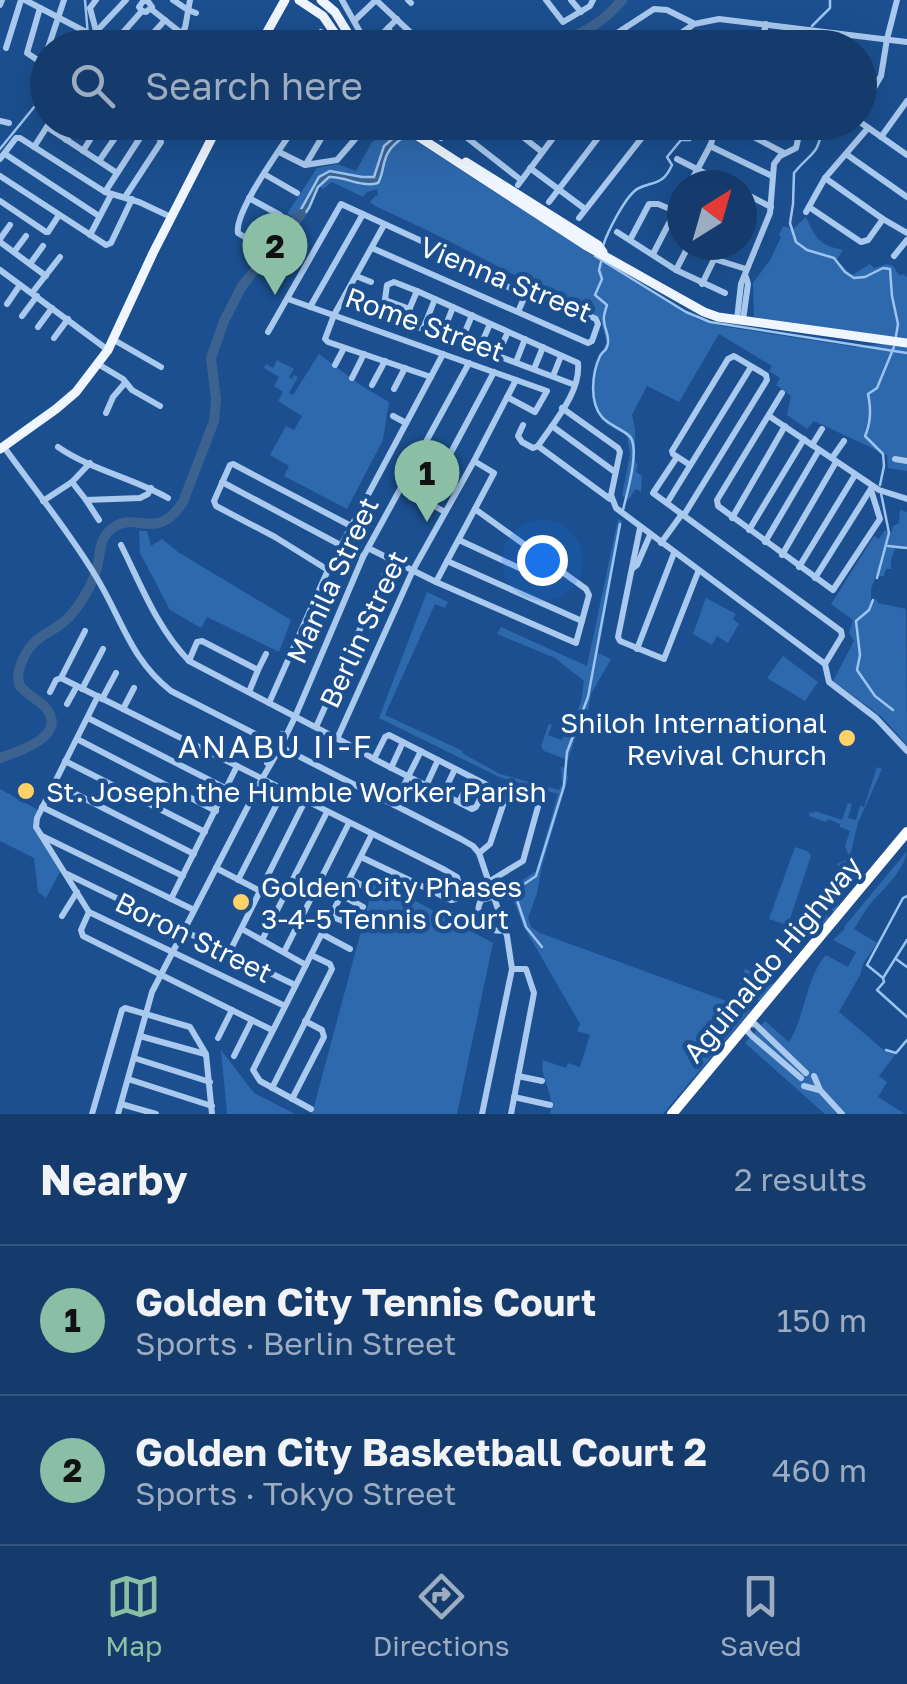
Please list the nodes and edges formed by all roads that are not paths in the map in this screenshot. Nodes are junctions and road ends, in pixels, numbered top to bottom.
1 (23, 0) edge
2 (64, 0) edge
3 (96, 0) edge
4 (126, 0) edge
5 (173, 0) edge
6 (190, 0) edge
7 (285, 0) edge
8 (298, 0) edge
9 (310, 0) edge
10 (321, 0) edge
11 (330, 0) edge
12 (342, 0) edge
13 (376, 0) edge
14 (546, 0) edge
15 (571, 0) edge
16 (593, 0) edge
17 (897, 0) edge
18 (145, 3) edge
19 (40, 8) junction
20 (192, 12) junction
21 (581, 12) junction
22 (58, 18) junction
23 (397, 19) junction
24 (165, 20) junction
25 (354, 22) junction
26 (694, 24) junction
27 (766, 24) junction
28 (388, 28) joint
29 (34, 30) edge
30 (55, 30) edge
31 (84, 30) edge
32 (90, 30) edge
33 (93, 30) edge
34 (123, 30) edge
35 (156, 30) edge
36 (177, 30) edge
37 (183, 30) edge
38 (268, 30) edge
39 (340, 30) edge
40 (344, 30) edge
41 (347, 30) edge
42 (351, 30) edge
43 (356, 30) edge
44 (385, 30) edge
45 (408, 30) edge
46 (622, 30) edge
47 (686, 30) edge
48 (764, 30) edge
49 (806, 30) edge
50 (877, 38) edge
51 (887, 39) junction
52 (907, 42) edge
53 (5, 44) edge
54 (877, 83) edge
55 (907, 101) edge
56 (877, 134) edge
57 (881, 137) junction
58 (38, 140) edge
59 (66, 140) edge
60 (90, 140) edge
61 (114, 140) edge
62 (135, 140) edge
63 (160, 140) edge
64 (211, 140) edge
65 (286, 140) edge
66 (320, 140) edge
67 (354, 140) edge
68 (427, 140) edge
69 (472, 140) edge
70 (527, 140) edge
71 (551, 140) edge
72 (597, 140) edge
73 (641, 140) edge
74 (712, 140) edge
75 (759, 140) edge
76 (798, 140) edge
77 (858, 140) edge
78 (34, 146) junction
79 (710, 146) junction
80 (83, 151) junction
81 (279, 152) junction
82 (542, 152) junction
83 (785, 154) junction
84 (846, 154) junction
85 (907, 155) edge
86 (2, 157) edge
87 (677, 159) dead end
88 (100, 162) junction
89 (305, 165) junction
90 (530, 168) junction
91 (697, 170) joint
92 (116, 172) junction
93 (264, 174) junction
94 (0, 176) edge
95 (773, 176) junction
96 (825, 178) junction
97 (560, 189) junction
98 (297, 192) dead end
99 (108, 193) junction
100 (128, 198) junction
101 (249, 198) junction
102 (907, 198) edge
103 (757, 200) edge
104 (0, 201) edge
105 (549, 202) dead end
106 (771, 207) junction
107 (667, 208) edge
108 (586, 209) junction
109 (363, 214) junction
110 (59, 215) junction
111 (280, 215) dead end
112 (99, 216) junction
113 (171, 218) junction
114 (579, 218) dead end
115 (883, 220) junction
116 (10, 225) dead end
117 (384, 225) junction
118 (667, 227) edge
119 (617, 232) dead end
120 (90, 235) junction
121 (26, 236) dead end
122 (907, 237) edge
123 (0, 240) edge
124 (630, 240) junction
125 (256, 244) dead end
126 (43, 246) dead end
127 (372, 248) junction
128 (14, 252) junction
129 (653, 254) junction
130 (894, 256) dead end
131 (60, 257) dead end
132 (682, 260) edge
133 (713, 260) edge
134 (719, 260) edge
135 (30, 264) junction
136 (676, 270) junction
137 (746, 272) junction
138 (2, 274) edge
139 (46, 276) junction
140 (356, 276) junction
141 (371, 282) dead end
142 (20, 284) junction
143 (702, 284) junction
144 (418, 291) junction
145 (528, 293) junction
146 (725, 293) dead end
147 (34, 295) junction
148 (345, 295) junction
149 (288, 299) junction
150 (435, 299) junction
151 (385, 300) junction
152 (364, 302) dead end
153 (6, 304) dead end
154 (52, 307) junction
155 (310, 307) junction
156 (454, 307) junction
157 (410, 309) junction
158 (518, 312) junction
159 (334, 315) junction
160 (22, 316) dead end
161 (472, 316) junction
162 (68, 319) junction
163 (740, 319) junction
164 (404, 323) junction
165 (490, 324) junction
166 (38, 327) dead end
167 (424, 329) junction
168 (268, 332) dead end
169 (508, 332) junction
170 (442, 335) junction
171 (54, 338) dead end
172 (525, 339) junction
173 (461, 342) junction
174 (907, 343) edge
175 (111, 345) junction
176 (543, 347) junction
177 (344, 348) junction
178 (480, 349) junction
179 (364, 354) junction
180 (443, 354) junction
181 (497, 356) junction
182 (562, 356) junction
183 (384, 361) junction
184 (516, 362) junction
185 (468, 363) junction
186 (98, 364) junction
187 (336, 365) dead end
188 (161, 367) dead end
189 (751, 367) junction
190 (405, 368) junction
191 (534, 369) junction
192 (494, 372) junction
193 (553, 376) junction
194 (431, 377) junction
195 (352, 378) dead end
196 (516, 380) junction
197 (125, 383) junction
198 (575, 384) junction
199 (372, 385) dead end
200 (394, 390) dead end
201 (782, 394) dead end
202 (507, 397) junction
203 (160, 406) dead end
204 (562, 408) junction
205 (106, 414) dead end
206 (393, 416) dead end
207 (769, 416) junction
208 (406, 423) junction
209 (523, 425) dead end
210 (552, 426) junction
211 (785, 426) junction
212 (822, 429) dead end
213 (804, 439) junction
214 (844, 441) dead end
215 (538, 446) junction
216 (58, 447) dead end
217 (815, 447) junction
218 (2, 448) edge
219 (676, 457) junction
220 (895, 459) dead end
221 (474, 460) junction
222 (834, 460) junction
223 (907, 461) edge
224 (90, 463) junction
225 (690, 465) junction
226 (616, 473) junction
227 (855, 474) junction
228 (72, 482) junction
229 (222, 482) junction
230 (402, 487) junction
231 (151, 488) junction
232 (877, 490) junction
233 (168, 498) dead end
234 (907, 499) edge
235 (43, 500) junction
236 (86, 500) junction
237 (425, 500) junction
238 (611, 500) junction
239 (667, 503) junction
240 (475, 510) junction
241 (446, 512) junction
242 (683, 515) junction
243 (732, 518) junction
244 (99, 520) dead end
245 (351, 526) junction
246 (640, 528) junction
247 (749, 530) junction
248 (650, 535) junction
249 (458, 540) junction
250 (765, 542) junction
251 (341, 544) junction
252 (661, 544) junction
253 (121, 545) dead end
254 (368, 548) junction
255 (674, 553) junction
256 (782, 555) junction
257 (363, 557) junction
258 (391, 560) junction
259 (447, 561) junction
260 (799, 567) junction
261 (557, 568) junction
262 (328, 570) junction
263 (413, 570) junction
264 (631, 571) junction
265 (698, 572) junction
266 (815, 578) junction
267 (436, 582) junction
268 (582, 622) junction
269 (85, 631) dead end
270 (103, 649) dead end
271 (638, 649) junction
272 (266, 654) dead end
273 (188, 661) junction
274 (825, 664) junction
275 (258, 670) junction
276 (116, 673) dead end
277 (61, 678) junction
278 (80, 687) junction
279 (134, 688) dead end
280 (50, 692) dead end
281 (249, 692) junction
282 (100, 698) junction
283 (270, 703) junction
284 (67, 704) dead end
285 (124, 709) junction
286 (294, 714) junction
287 (88, 718) junction
288 (316, 728) junction
289 (77, 739) junction
290 (337, 739) junction
291 (403, 742) junction
292 (278, 747) junction
293 (359, 750) dead end
294 (421, 751) junction
295 (907, 752) edge
296 (438, 760) junction
297 (66, 761) junction
298 (238, 766) junction
299 (391, 768) junction
300 (455, 769) junction
301 (408, 776) junction
302 (471, 777) junction
303 (262, 779) junction
304 (54, 783) junction
305 (426, 786) junction
306 (227, 789) junction
307 (284, 790) junction
308 (443, 794) junction
309 (304, 801) junction
310 (459, 802) junction
311 (394, 805) junction
312 (42, 807) junction
313 (216, 811) junction
314 (327, 812) junction
315 (349, 823) junction
316 (205, 832) junction
317 (907, 832) edge
318 (372, 834) junction
319 (41, 835) junction
320 (907, 843) edge
321 (479, 853) junction
322 (194, 854) junction
323 (361, 856) junction
324 (216, 868) junction
325 (65, 874) junction
326 (183, 876) junction
327 (350, 879) junction
328 (238, 880) junction
329 (490, 881) junction
330 (367, 888) dead end
331 (260, 891) junction
332 (77, 892) junction
333 (341, 895) junction
334 (495, 896) junction
335 (171, 899) junction
336 (363, 907) dead end
337 (194, 910) junction
338 (89, 912) junction
339 (62, 916) dead end
340 (331, 916) junction
341 (354, 926) dead end
342 (242, 928) junction
343 (183, 930) junction
344 (506, 930) junction
345 (322, 934) junction
346 (262, 940) junction
347 (350, 949) dead end
348 (172, 952) junction
349 (284, 952) junction
350 (229, 953) junction
351 (311, 954) junction
352 (306, 964) junction
353 (512, 969) junction
354 (161, 974) junction
355 (295, 985) junction
356 (285, 1006) junction
357 (232, 1010) junction
358 (146, 1013) junction
359 (252, 1020) junction
360 (305, 1022) junction
361 (750, 1027) junction
362 (272, 1030) junction
363 (140, 1036) junction
364 (218, 1038) dead end
365 (206, 1054) junction
366 (234, 1056) dead end
367 (134, 1058) junction
368 (518, 1076) junction
369 (128, 1079) junction
370 (542, 1081) dead end
371 (210, 1082) junction
372 (272, 1088) junction
373 (514, 1097) junction
374 (292, 1099) junction
375 (121, 1104) junction
376 (550, 1105) dead end
377 (311, 1109) dead end
378 (212, 1110) edge
379 (92, 1114) edge
380 (118, 1114) edge
381 (156, 1114) edge
382 (482, 1114) edge
383 (511, 1114) edge
384 (672, 1114) edge
385 (680, 1114) edge
386 (842, 1114) edge

1 - 19 street
1 - 53 street
2 - 22 street
3 - 32 street
4 - 33 street
5 - 20 street
6 - 20 street
7 - 38 main road
8 - 39 main road
9 - 40 main road
10 - 41 main road
11 - 42 main road
12 - 25 street
13 - 23 street
13 - 25 street
14 - 21 street
15 - 21 street
16 - 21 street
17 - 51 street
18 - 24 street
18 - 34 street
19 - 22 street
19 - 29 street
20 - 37 street
22 - 30 street
22 - 31 street
23 - 28 street
23 - 45 street
24 - 35 street
24 - 36 street
25 - 43 street
26 - 27 street
26 - 46 street
26 - 47 street
27 - 48 street
27 - 49 street
28 - 44 street
50 - 51 street
51 - 52 street
51 - 54 street
55 - 57 street
56 - 57 street
57 - 85 street
58 - 78 street
59 - 80 street
60 - 80 street
61 - 88 street
62 - 92 street
63 - 100 street
64 - 113 main road
65 - 81 street
66 - 89 street
67 - 89 street
68 - 163 main road
69 - 90 street
70 - 82 street
71 - 82 street
72 - 97 street
73 - 108 street
74 - 79 street
75 - 83 street
76 - 83 street
77 - 84 street
78 - 86 street
78 - 99 street
79 - 91 street
79 - 95 street
80 - 88 street
81 - 89 street
81 - 93 street
82 - 90 street
83 - 95 street
84 - 96 street
84 - 102 street
86 - 112 street
87 - 91 street
88 - 92 street
90 - 97 street
92 - 99 street
93 - 98 street
93 - 101 street
94 - 110 street
95 - 106 street
96 - 115 street
96 - 115 street
97 - 105 street
97 - 108 street
99 - 100 street
99 - 112 street
100 - 113 street
100 - 120 street
101 - 111 street
101 - 125 street
103 - 106 street
104 - 110 street
106 - 137 street
107 - 124 street
108 - 114 street
109 - 117 street
109 - 149 street
109 - 155 street
110 - 120 street
112 - 120 street
113 - 175 main road
115 - 122 street
116 - 123 street
117 - 127 street
117 - 145 street
118 - 129 street
119 - 124 street
121 - 128 street
122 - 130 street
123 - 128 street
124 - 129 street
126 - 135 street
127 - 140 street
127 - 158 street, Vienna Street
128 - 135 street
129 - 136 street
131 - 139 street
132 - 136 street
133 - 143 street
134 - 137 street
135 - 139 street
136 - 143 street
137 - 163 street
138 - 142 street
139 - 147 street
140 - 141 street
140 - 148 street
142 - 147 street
142 - 153 street
143 - 146 street
144 - 150 street
144 - 151 street
144 - 157 street
145 - 158 street
145 - 158 street, Vienna Street
147 - 154 street
147 - 160 street
148 - 152 street
148 - 159 street
149 - 155 street, Rome Street
149 - 168 street
150 - 156 street
150 - 167 street
151 - 157 street
151 - 164 street
154 - 162 street
154 - 166 street
155 - 159 street, Rome Street
156 - 161 street
156 - 170 street
157 - 164 street
159 - 177 street
159 - 180 street, Rome Street
161 - 165 street
161 - 173 street
162 - 171 street
162 - 175 street
163 - 174 main road
164 - 167 street
165 - 169 street
165 - 178 street
167 - 170 street
169 - 172 street
169 - 181 street
170 - 173 street
172 - 176 street
172 - 184 street
173 - 178 street
175 - 186 main road
175 - 188 street
176 - 182 street
176 - 191 street
177 - 179 street
177 - 187 street
178 - 181 street
179 - 183 street
179 - 195 street
180 - 185 street, Rome Street
180 - 194 street
181 - 184 street
182 - 193 street
182 - 198 street
183 - 190 street
183 - 199 street
184 - 191 street
185 - 192 street, Rome Street
185 - 230 street, Manila Street
186 - 197 street
186 - 218 main road
189 - 219 street
189 - 225 street
189 - 242 street
190 - 194 street
190 - 200 street
191 - 193 street
192 - 196 street, Rome Street
192 - 237 street
193 - 198 street
194 - 208 street
196 - 202 street, Berlin Street
196 - 202 street, Rome Street
197 - 203 street
197 - 205 street
198 - 204 street
201 - 207 street
202 - 221 street, Berlin Street
204 - 210 street
204 - 226 street
206 - 208 street
207 - 211 street
207 - 243 street
208 - 245 street
209 - 215 street
210 - 215 street
210 - 226 street
211 - 213 street
211 - 243 street
212 - 217 street
213 - 217 street
213 - 247 street
214 - 222 street
215 - 238 street
216 - 224 street
217 - 222 street
217 - 250 street
218 - 235 street
219 - 225 street
219 - 239 street
220 - 223 street
221 - 240 street
221 - 241 street, Berlin Street
222 - 227 street
222 - 256 street
224 - 228 street
224 - 231 street
225 - 239 street
226 - 238 street
227 - 232 street
227 - 260 street
228 - 235 street
228 - 236 street
229 - 245 street
229 - 251 street
229 - 262 street
230 - 237 street
230 - 254 street, Manila Street
231 - 233 street
231 - 236 street
232 - 234 street
232 - 266 street
232 - 266 street
235 - 292 street
236 - 244 street
237 - 241 street
238 - 246 street
239 - 242 street
240 - 249 street
240 - 261 street
241 - 263 street, Berlin Street
242 - 252 street
242 - 274 street
243 - 247 street
245 - 251 street
246 - 248 street
246 - 264 street
247 - 250 street
248 - 252 street
248 - 264 street
249 - 259 street
249 - 261 street
250 - 256 street
251 - 257 street
251 - 262 street
252 - 255 street
253 - 273 street
254 - 257 street, Manila Street
254 - 258 street
255 - 265 street
255 - 271 street
256 - 260 street
257 - 286 street, Manila Street
258 - 263 street
258 - 288 street
259 - 267 street
259 - 268 street
260 - 266 street
261 - 268 street
262 - 283 street
263 - 267 street
263 - 290 street, Berlin Street
264 - 271 street
265 - 271 street
265 - 274 street
267 - 268 street
269 - 277 street
270 - 278 street
272 - 275 street
273 - 275 street
273 - 281 street
274 - 295 street
275 - 281 street
276 - 282 street
277 - 278 street
277 - 280 street
278 - 282 street
278 - 284 street
279 - 285 street
281 - 283 street
282 - 285 street
282 - 287 street
283 - 286 street
285 - 298 street
286 - 288 street
286 - 292 street, Manila Street
287 - 289 street
287 - 306 street
288 - 290 street
289 - 297 street
289 - 313 street
290 - 293 street
291 - 294 street
291 - 299 street
291 - 299 street
292 - 303 street, Manila Street
292 - 311 street
294 - 296 street
294 - 301 street
296 - 300 street
296 - 305 street
297 - 304 street
297 - 316 street
298 - 303 street
298 - 306 street
299 - 301 street
300 - 302 street
300 - 308 street
301 - 305 street
301 - 311 street
302 - 310 street
302 - 310 street
303 - 307 street
303 - 324 street, Manila Street
304 - 312 street
304 - 322 street
305 - 308 street
306 - 313 street
307 - 309 street
307 - 328 street
308 - 310 street
309 - 314 street
309 - 331 street
311 - 321 street
312 - 319 street
312 - 326 street
313 - 316 street
314 - 315 street
314 - 346 street
315 - 318 street
315 - 349 street
316 - 322 street
317 - 361 highway, Aguinaldo Highway
318 - 323 street
318 - 323 street
319 - 325 street, Boron Street
319 - 335 street
320 - 361 highway, Aguinaldo Highway
321 - 329 street
321 - 329 street
322 - 326 street
323 - 327 street
324 - 328 street
324 - 337 street, Manila Street
325 - 332 street, Boron Street
325 - 343 street
326 - 335 street
327 - 330 street
327 - 333 street
328 - 331 street
329 - 334 street
331 - 342 street
332 - 338 street, Boron Street
332 - 339 street
333 - 336 street
333 - 340 street
334 - 344 street
334 - 344 street
335 - 337 street
337 - 343 street, Manila Street
338 - 348 street, Boron Street
338 - 354 street
340 - 341 street
340 - 345 street
342 - 346 street
342 - 350 street
343 - 348 street, Manila Street
343 - 350 street
344 - 353 street
345 - 347 street
345 - 351 street
346 - 349 street
348 - 354 street, Manila Street
348 - 356 street, Boron Street
349 - 352 street
350 - 355 street
351 - 352 street
351 - 360 street
352 - 355 street
353 - 368 street
353 - 382 street
354 - 357 street
354 - 358 street, Manila Street
355 - 356 street
356 - 362 street
357 - 359 street
357 - 364 street
358 - 363 street, Manila Street
358 - 365 street
358 - 379 street
359 - 362 street
359 - 366 street
360 - 372 street
360 - 374 street
361 - 384 highway, Aguinaldo Highway
361 - 385 highway, Aguinaldo Highway
361 - 386 street
362 - 372 street
363 - 365 street
363 - 367 street, Manila Street
365 - 371 street
367 - 369 street, Manila Street
367 - 371 street
368 - 370 street
368 - 373 street
369 - 375 street, Manila Street
369 - 378 street
371 - 378 street
372 - 374 street
373 - 376 street
373 - 383 street
374 - 377 street
375 - 380 street, Manila Street
375 - 381 street

